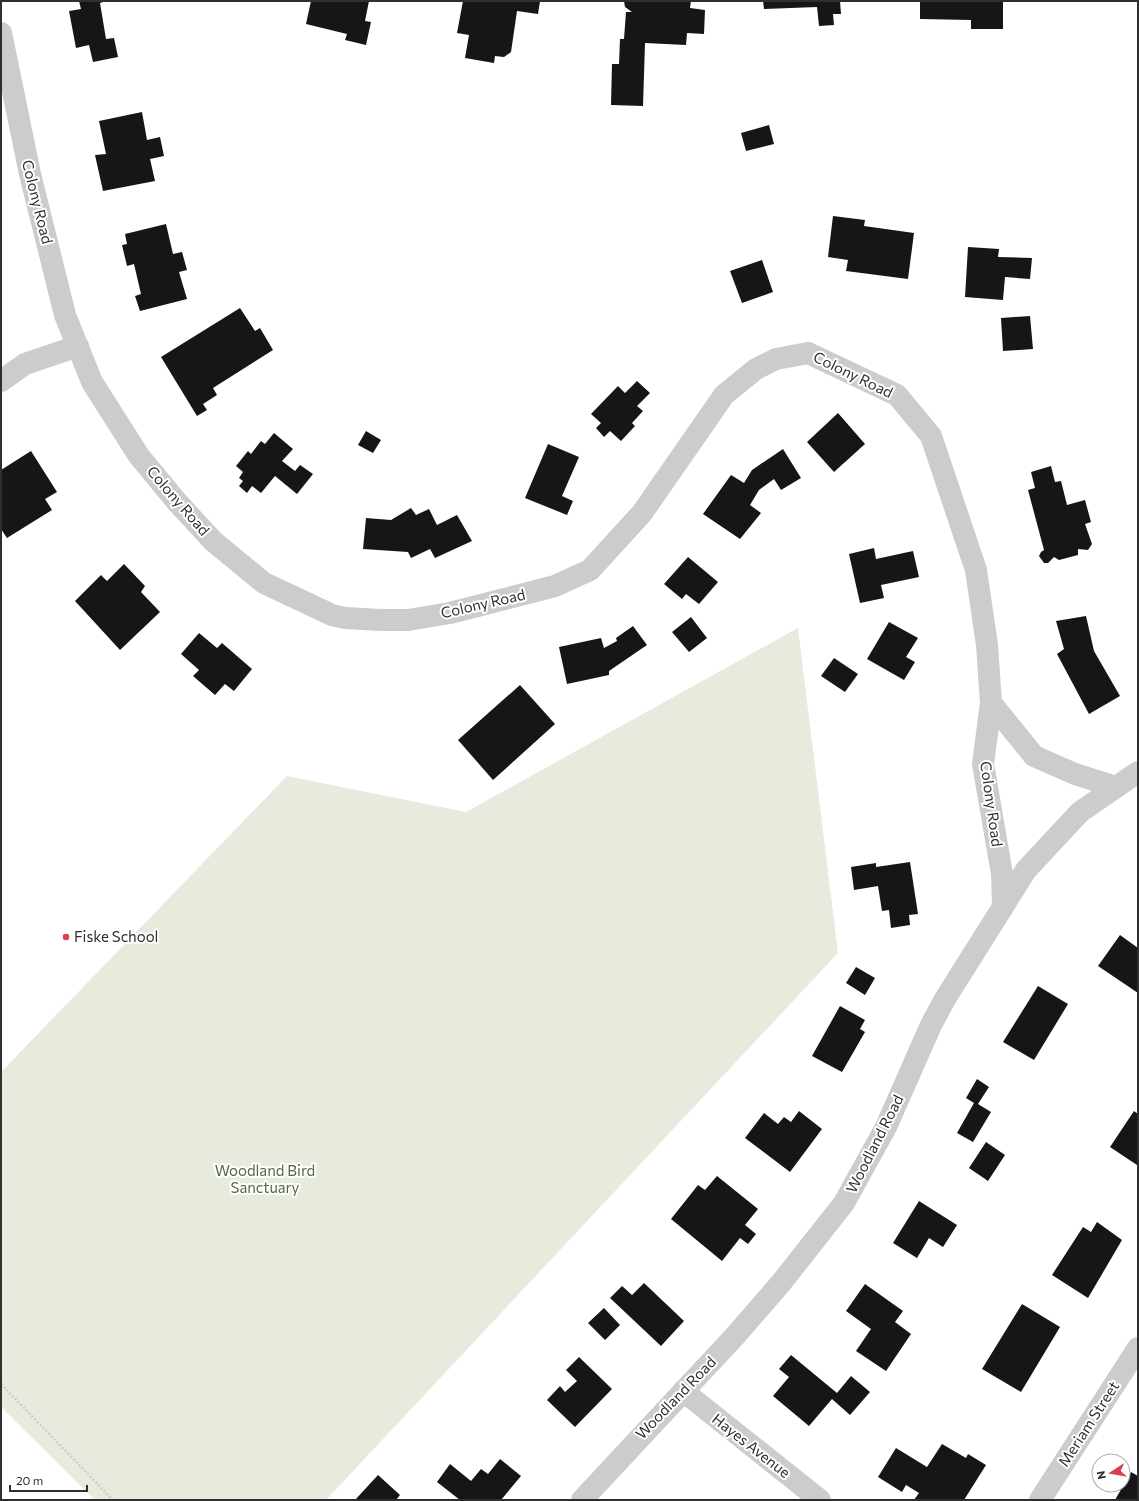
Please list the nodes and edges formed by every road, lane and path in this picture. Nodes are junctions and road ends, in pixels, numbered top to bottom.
1 (1, 33) edge
2 (78, 346) junction
3 (1, 381) edge
4 (991, 703) junction
5 (1138, 772) edge
6 (1116, 787) junction
7 (1003, 905) junction
8 (1138, 1348) edge
9 (1, 1384) edge
10 (683, 1391) junction
11 (112, 1500) edge
12 (582, 1500) edge
13 (820, 1500) edge
14 (1040, 1500) edge

1 - 2 street, Colony Road
2 - 3 street
2 - 4 street, Colony Road
4 - 6 street
4 - 7 street, Colony Road
5 - 6 street, Woodland Road
6 - 7 street, Woodland Road
7 - 10 street, Woodland Road
8 - 14 street, Meriam Street
9 - 11 path
10 - 12 street, Woodland Road
10 - 13 street, Hayes Avenue

